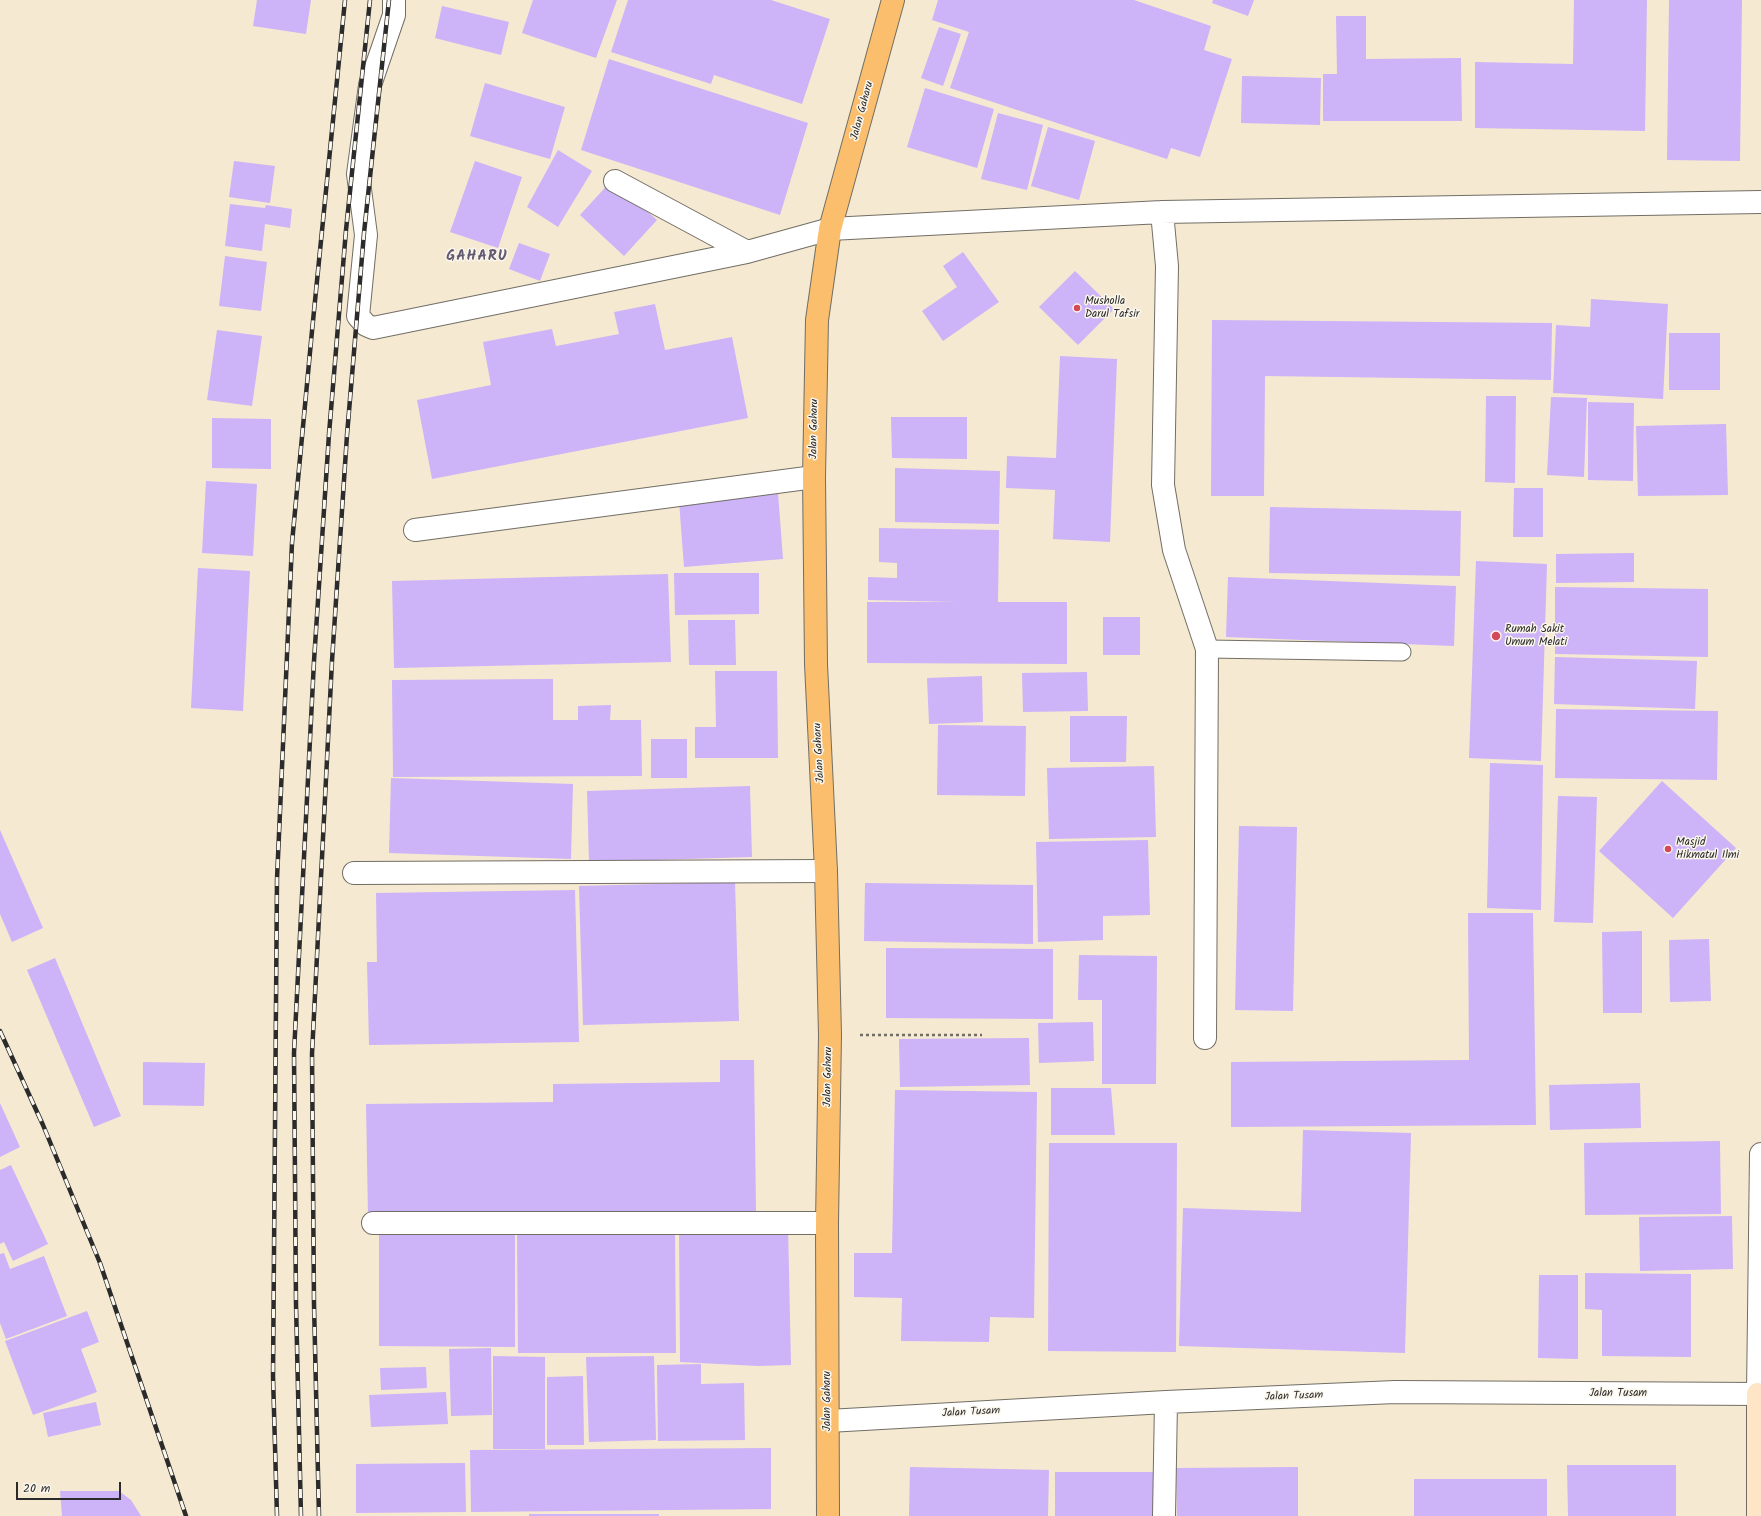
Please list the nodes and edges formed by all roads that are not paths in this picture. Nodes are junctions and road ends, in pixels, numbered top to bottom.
1 (394, 0) edge
2 (893, 0) edge
3 (615, 181) dead end
4 (1761, 202) edge
5 (1162, 212) junction
6 (830, 229) junction
7 (747, 252) junction
8 (814, 476) junction
9 (415, 530) dead end
10 (1207, 649) junction
11 (1402, 652) dead end
12 (826, 871) junction
13 (354, 873) dead end
14 (1205, 1038) dead end
15 (1761, 1154) edge
16 (373, 1223) dead end
17 (827, 1223) junction
18 (1760, 1394) edge
19 (1166, 1402) junction
20 (828, 1421) junction
21 (828, 1516) edge
22 (1164, 1516) edge
23 (1758, 1516) edge

1 - 7 street
2 - 6 main road, Jalan Gaharu
3 - 7 street
4 - 5 street
5 - 6 street
5 - 10 street
6 - 7 street
6 - 8 main road, Jalan Gaharu
8 - 9 street
8 - 12 main road, Jalan Gaharu
10 - 11 lane
10 - 14 street
12 - 13 street
12 - 17 main road, Jalan Gaharu
15 - 18 street
16 - 17 street
17 - 20 main road, Jalan Gaharu
18 - 19 street, Jalan Tusam
18 - 23 street
19 - 20 street, Jalan Tusam
19 - 22 street
20 - 21 main road, Jalan Gaharu

